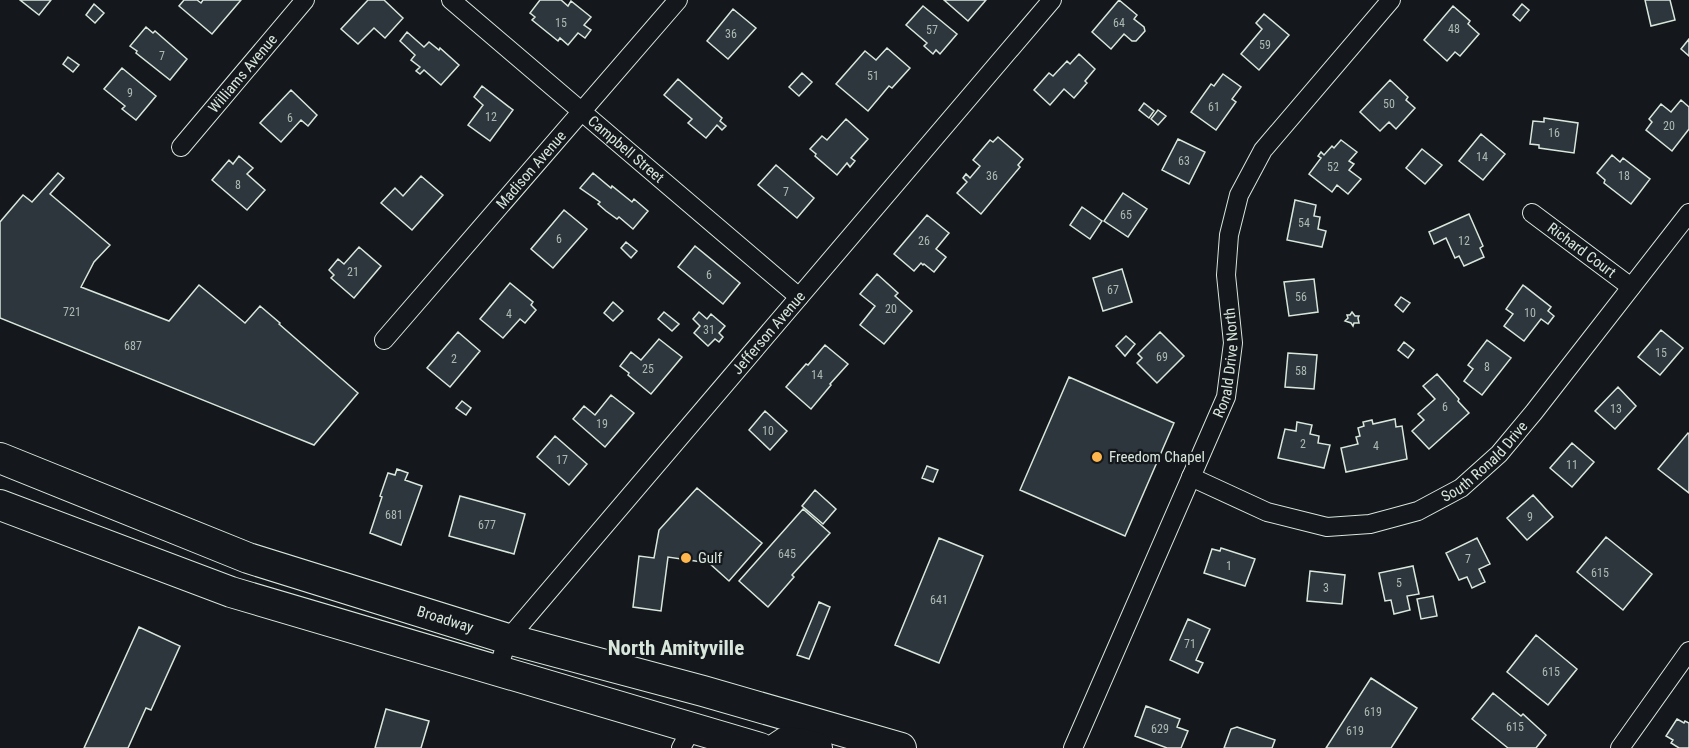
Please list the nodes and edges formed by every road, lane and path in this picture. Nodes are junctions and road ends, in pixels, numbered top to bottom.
1 (305, 0) edge
2 (451, 0) edge
3 (678, 0) edge
4 (1052, 0) edge
5 (1391, 0) edge
6 (582, 112) junction
7 (181, 147) dead end
8 (1532, 213) dead end
9 (1689, 213) edge
10 (1631, 287) junction
11 (799, 297) junction
12 (384, 340) dead end
13 (0, 458) edge
14 (1191, 477) junction
15 (0, 505) edge
16 (248, 558) junction
17 (231, 592) junction
18 (508, 639) junction
19 (1689, 651) edge
20 (497, 671) junction
21 (687, 738) edge
22 (760, 748) edge
23 (777, 748) edge
24 (817, 748) edge
25 (901, 748) edge
26 (1073, 748) edge
27 (1620, 748) edge

1 - 7 street, Williams Avenue
2 - 6 street, Campbell Street
3 - 6 street, Madison Avenue
4 - 11 street, Jefferson Avenue
5 - 14 street, Ronald Drive North
6 - 11 street, Campbell Street
6 - 12 street, Madison Avenue
8 - 10 street, Richard Court
9 - 10 street, South Ronald Drive
10 - 14 street, South Ronald Drive
11 - 18 street, Jefferson Avenue
13 - 16 main road, Broadway
14 - 26 street, Ronald Drive North
15 - 17 main road
16 - 17 main road
16 - 18 main road, Broadway
17 - 20 main road
18 - 20 street, Jefferson Avenue
18 - 25 main road, Broadway
19 - 27 street
20 - 21 main road
21 - 22 main road
23 - 24 main road

